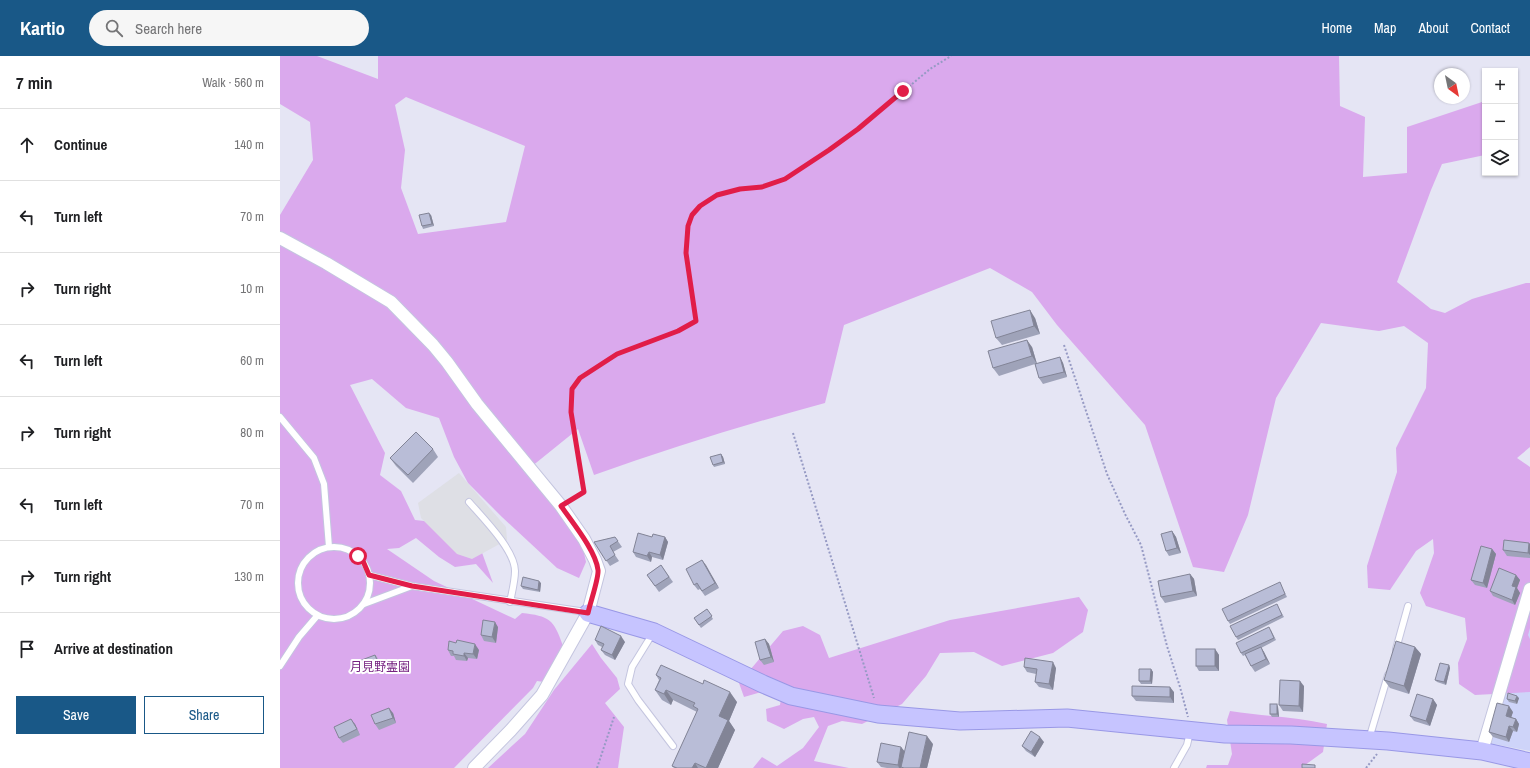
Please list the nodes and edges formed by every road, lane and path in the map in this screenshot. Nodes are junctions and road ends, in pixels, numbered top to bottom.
1 (952, 56) edge
2 (280, 238) edge
3 (1064, 345) dead end
4 (280, 417) edge
5 (792, 433) dead end
6 (469, 502) dead end
7 (561, 506) junction
8 (329, 548) junction
9 (369, 575) junction
10 (412, 586) junction
11 (1530, 590) edge
12 (510, 602) junction
13 (364, 604) junction
14 (1408, 606) dead end
15 (588, 613) junction
16 (317, 616) junction
17 (654, 632) junction
18 (1393, 658) edge
19 (280, 666) edge
20 (1391, 666) edge
21 (878, 714) junction
22 (614, 717) dead end
23 (1190, 730) junction
24 (1369, 740) junction
25 (673, 746) dead end
26 (1482, 751) junction
27 (1530, 762) edge
28 (474, 768) edge
29 (598, 768) edge
30 (1174, 768) edge

1 - 7 path
2 - 7 street
3 - 23 path
4 - 8 lane
5 - 21 path
6 - 12 lane
7 - 15 street
8 - 9 lane
8 - 16 lane
9 - 10 lane
9 - 13 lane
10 - 12 lane
10 - 13 lane
11 - 26 street
12 - 15 lane
13 - 16 lane
14 - 18 lane
15 - 17 street
15 - 28 street
16 - 19 lane
17 - 21 street
17 - 25 lane
20 - 24 lane
21 - 23 street
22 - 29 path
23 - 24 street
23 - 30 lane
24 - 26 street
26 - 27 street

